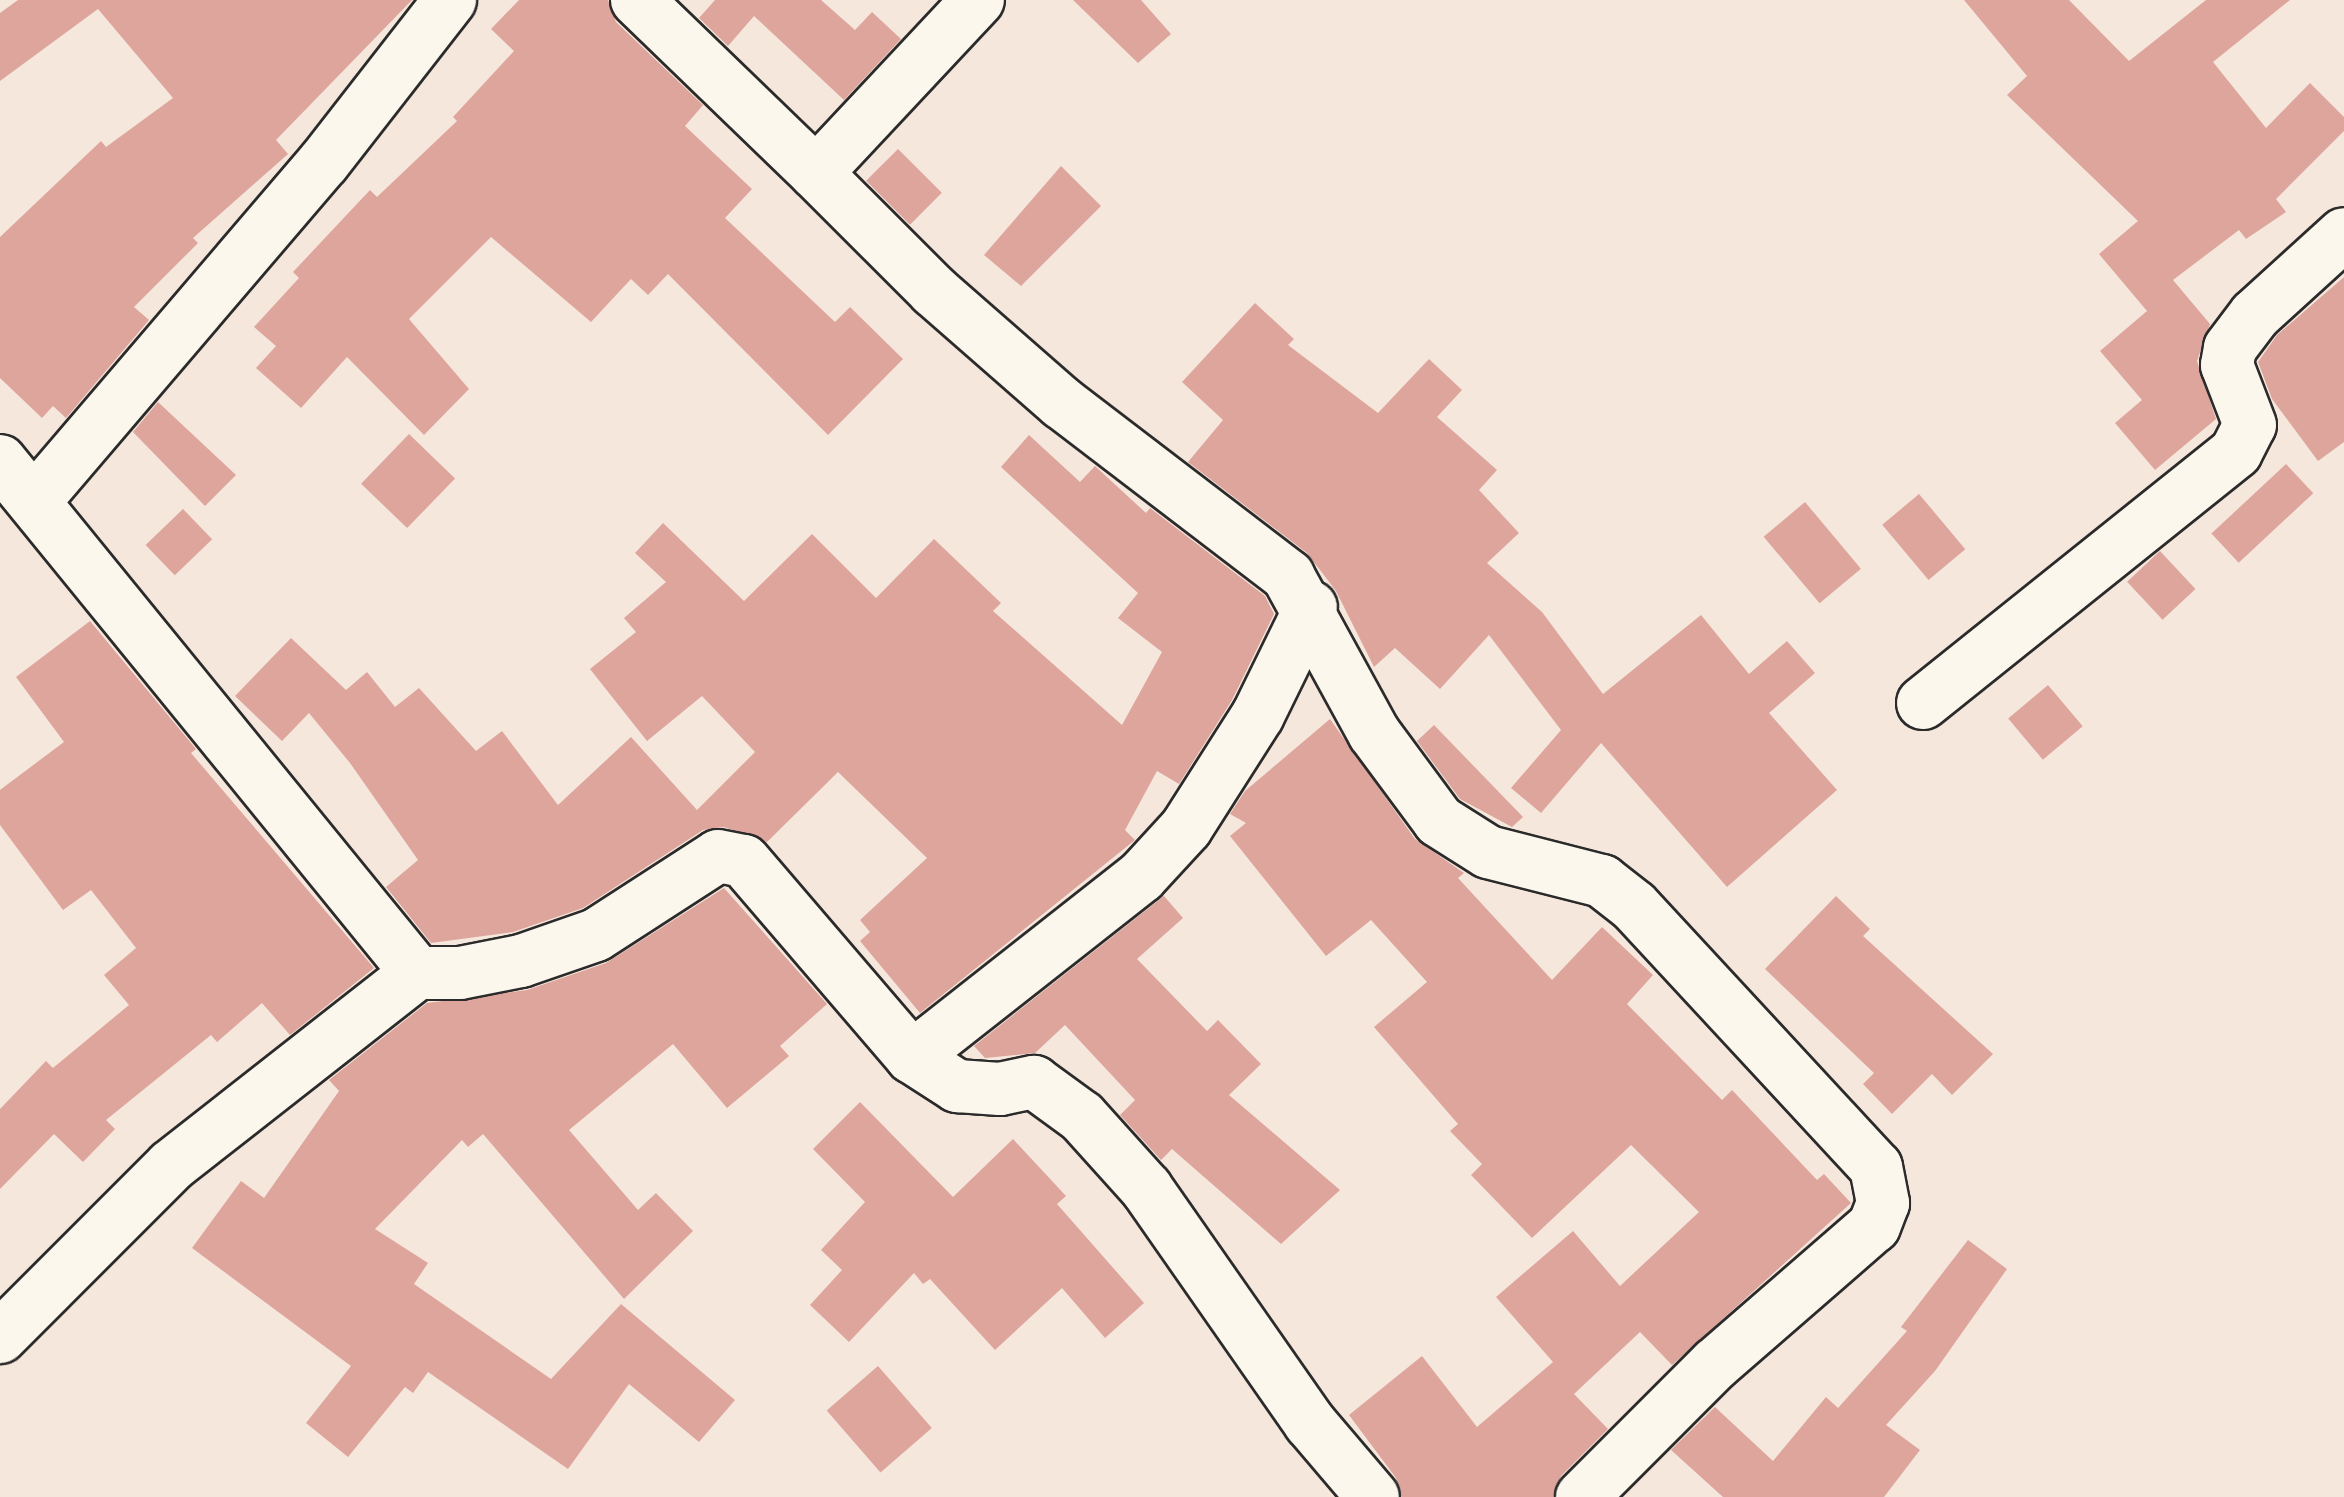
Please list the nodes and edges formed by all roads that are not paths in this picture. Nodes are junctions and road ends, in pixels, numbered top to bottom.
1 (450, 0) edge
2 (637, 0) edge
3 (978, 0) edge
4 (816, 172) junction
5 (2344, 234) edge
6 (0, 461) edge
7 (36, 499) junction
8 (1310, 607) junction
9 (1924, 703) dead end
10 (418, 973) junction
11 (912, 1057) junction
12 (0, 1336) edge
13 (1373, 1497) edge
14 (1582, 1497) edge

1 - 7 street
2 - 4 street
3 - 4 street
4 - 8 street
5 - 9 street
6 - 7 street
7 - 10 street
8 - 11 street
8 - 14 street
10 - 11 street
10 - 12 street
11 - 13 street

